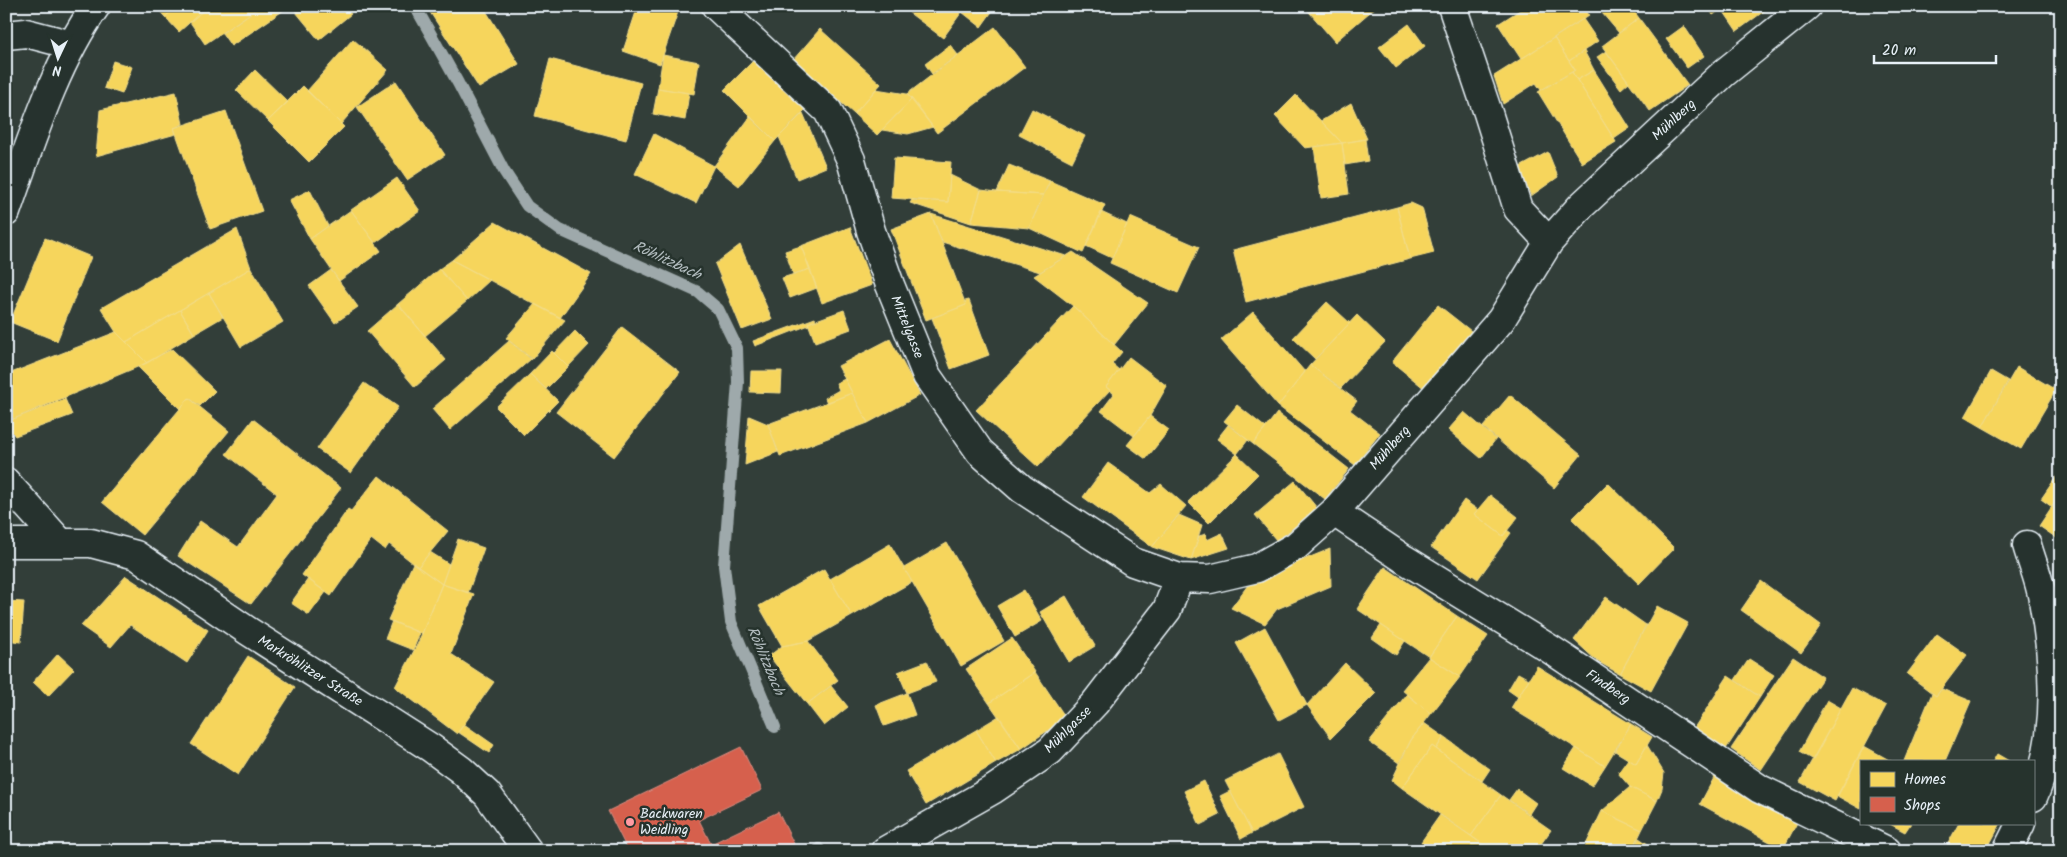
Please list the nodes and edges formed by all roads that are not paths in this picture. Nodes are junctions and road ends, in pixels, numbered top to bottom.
1 (96, 6) edge
2 (716, 6) edge
3 (1452, 6) edge
4 (1807, 6) edge
5 (6, 36) edge
6 (72, 45) junction
7 (6, 212) edge
8 (1549, 242) junction
9 (6, 482) edge
10 (1334, 512) junction
11 (60, 542) junction
12 (6, 543) edge
13 (2027, 545) dead end
14 (1180, 578) junction
15 (2034, 794) edge
16 (2021, 824) edge
17 (528, 851) edge
18 (885, 851) edge
19 (1887, 851) edge
20 (2008, 851) edge

1 - 6 street
2 - 14 street, Mittelgasse
3 - 8 street
4 - 8 street, Mühlberg
5 - 6 street
6 - 7 street
8 - 10 street, Mühlberg
9 - 11 street
10 - 14 street, Mühlberg
10 - 19 street, Findberg
11 - 12 street, Markröhlitzer Straße
11 - 17 street, Markröhlitzer Straße
13 - 15 street
14 - 18 street, Mühlgasse
16 - 20 street

